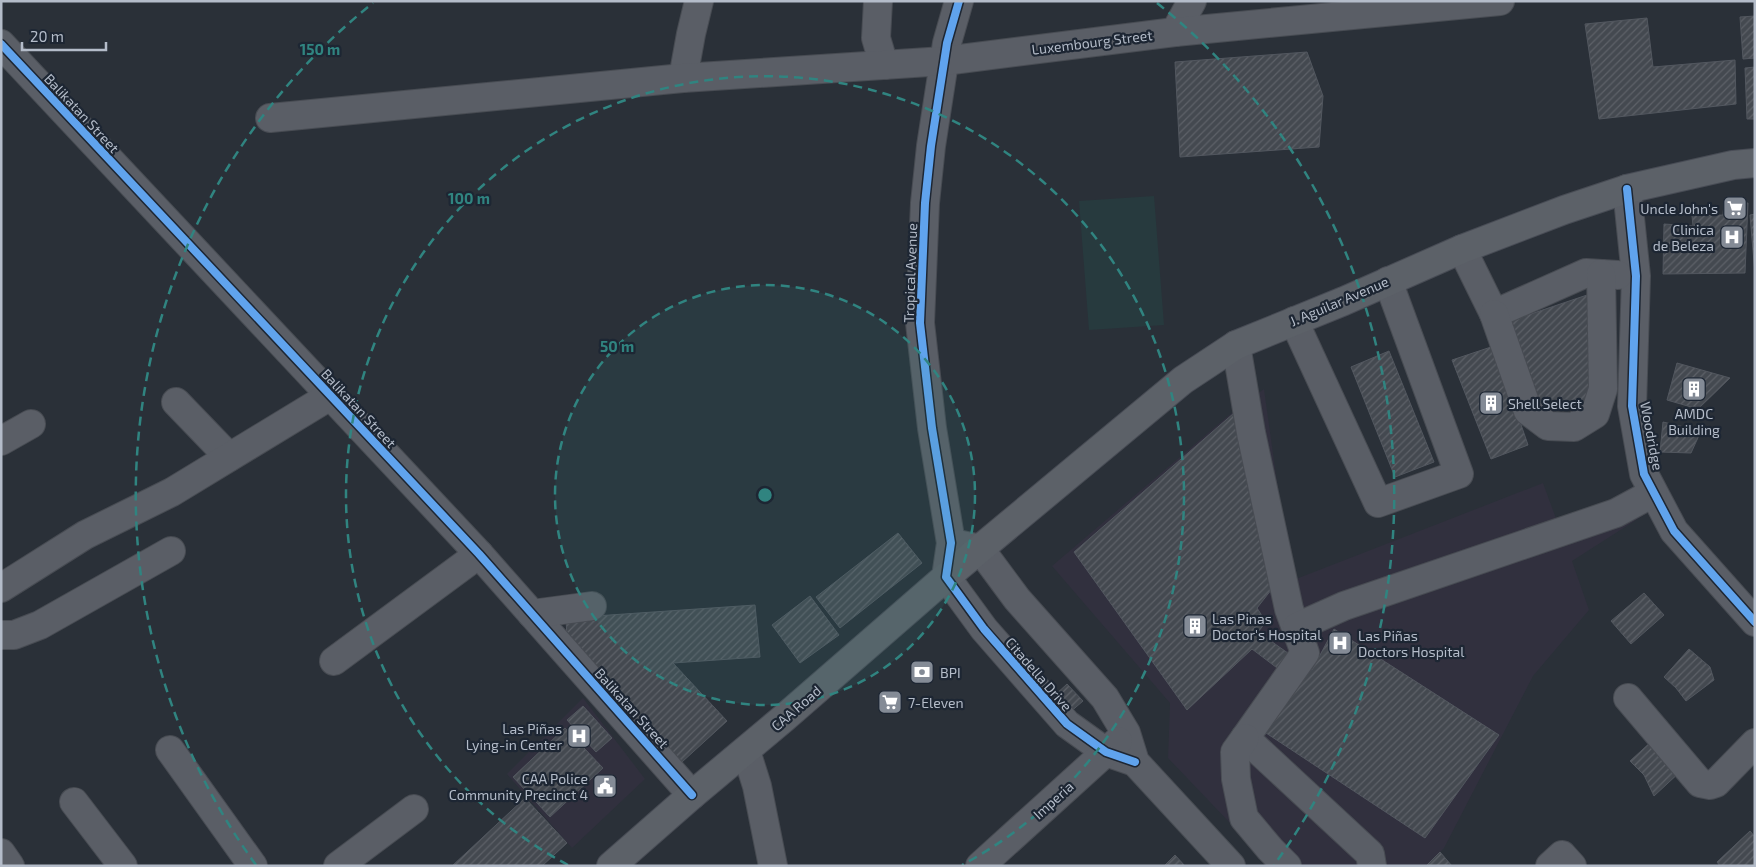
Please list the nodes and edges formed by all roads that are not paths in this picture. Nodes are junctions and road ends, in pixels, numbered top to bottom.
1 (699, 1) edge
2 (878, 1) edge
3 (960, 1) edge
4 (1192, 1) edge
5 (1500, 1) edge
6 (1175, 32) junction
7 (1, 44) edge
8 (944, 61) junction
9 (884, 65) junction
10 (683, 78) junction
11 (270, 118) dead end
12 (1755, 163) edge
13 (1626, 189) junction
14 (1462, 249) junction
15 (1601, 274) junction
16 (1636, 276) junction
17 (1388, 281) junction
18 (1494, 314) junction
19 (1294, 321) junction
20 (1236, 345) junction
21 (330, 396) junction
22 (176, 402) dead end
23 (31, 424) dead end
24 (1, 441) edge
25 (229, 457) junction
26 (1653, 493) junction
27 (952, 542) junction
28 (980, 549) junction
29 (171, 551) dead end
30 (479, 554) junction
31 (946, 576) junction
32 (1, 588) edge
33 (592, 606) dead end
34 (532, 614) junction
35 (1755, 622) edge
36 (1297, 627) junction
37 (1, 635) edge
38 (1065, 654) junction
39 (334, 660) dead end
40 (1031, 682) junction
41 (1628, 698) dead end
42 (1126, 733) junction
43 (1245, 738) junction
44 (1755, 743) edge
45 (170, 750) dead end
46 (746, 751) junction
47 (1106, 752) junction
48 (1135, 762) junction
49 (692, 795) junction
50 (74, 802) dead end
51 (414, 809) dead end
52 (1, 853) edge
53 (356, 861) edge
54 (10, 866) edge
55 (124, 866) edge
56 (252, 866) edge
57 (611, 866) edge
58 (774, 866) edge
59 (980, 866) edge
60 (1231, 866) edge
61 (1288, 866) edge
62 (1372, 866) edge
63 (1550, 866) edge
64 (1572, 866) edge

1 - 10 street
2 - 9 street
3 - 8 street, Tropical Avenue
4 - 6 street
5 - 6 street, Luxembourg Street
6 - 8 street, Luxembourg Street
7 - 21 street, Balikatan Street
8 - 9 street, Luxembourg Street
8 - 27 street, Tropical Avenue
9 - 10 street, Luxembourg Street
10 - 11 street, Luxembourg Street
12 - 13 main road, J. Aguilar Avenue
13 - 14 main road, J. Aguilar Avenue
13 - 16 street, Woodridge
14 - 17 main road, J. Aguilar Avenue
14 - 18 street
15 - 16 street
15 - 18 street
15 - 18 street
16 - 26 street, Woodridge
17 - 19 main road, J. Aguilar Avenue
17 - 19 street
19 - 20 main road, J. Aguilar Avenue
20 - 28 main road, J. Aguilar Avenue
20 - 36 street
21 - 25 street
21 - 30 street, Balikatan Street
22 - 25 street
23 - 24 street
25 - 32 street
26 - 35 street, Woodridge
26 - 36 street
27 - 28 street
27 - 31 street, Tropical Avenue
28 - 31 main road, CAA Road
28 - 38 street, Citadella Drive
29 - 37 street
30 - 34 street, Balikatan Street
30 - 39 street
31 - 40 street, Citadella Drive
31 - 46 main road, CAA Road
33 - 34 street
34 - 49 street, Balikatan Street
36 - 43 street
38 - 40 street, Citadella Drive
38 - 42 street, Citadella Drive
40 - 47 street, Citadella Drive
41 - 44 street
42 - 47 street, Imperia
42 - 48 street, Citadella Drive
43 - 61 street
43 - 62 street
45 - 56 street
46 - 49 main road, CAA Road
46 - 58 street
47 - 48 street, Citadella Drive
47 - 59 street, Imperia
48 - 60 street, Citadella Drive
49 - 57 main road, CAA Road
50 - 55 street
51 - 53 street
52 - 54 street
63 - 64 street

